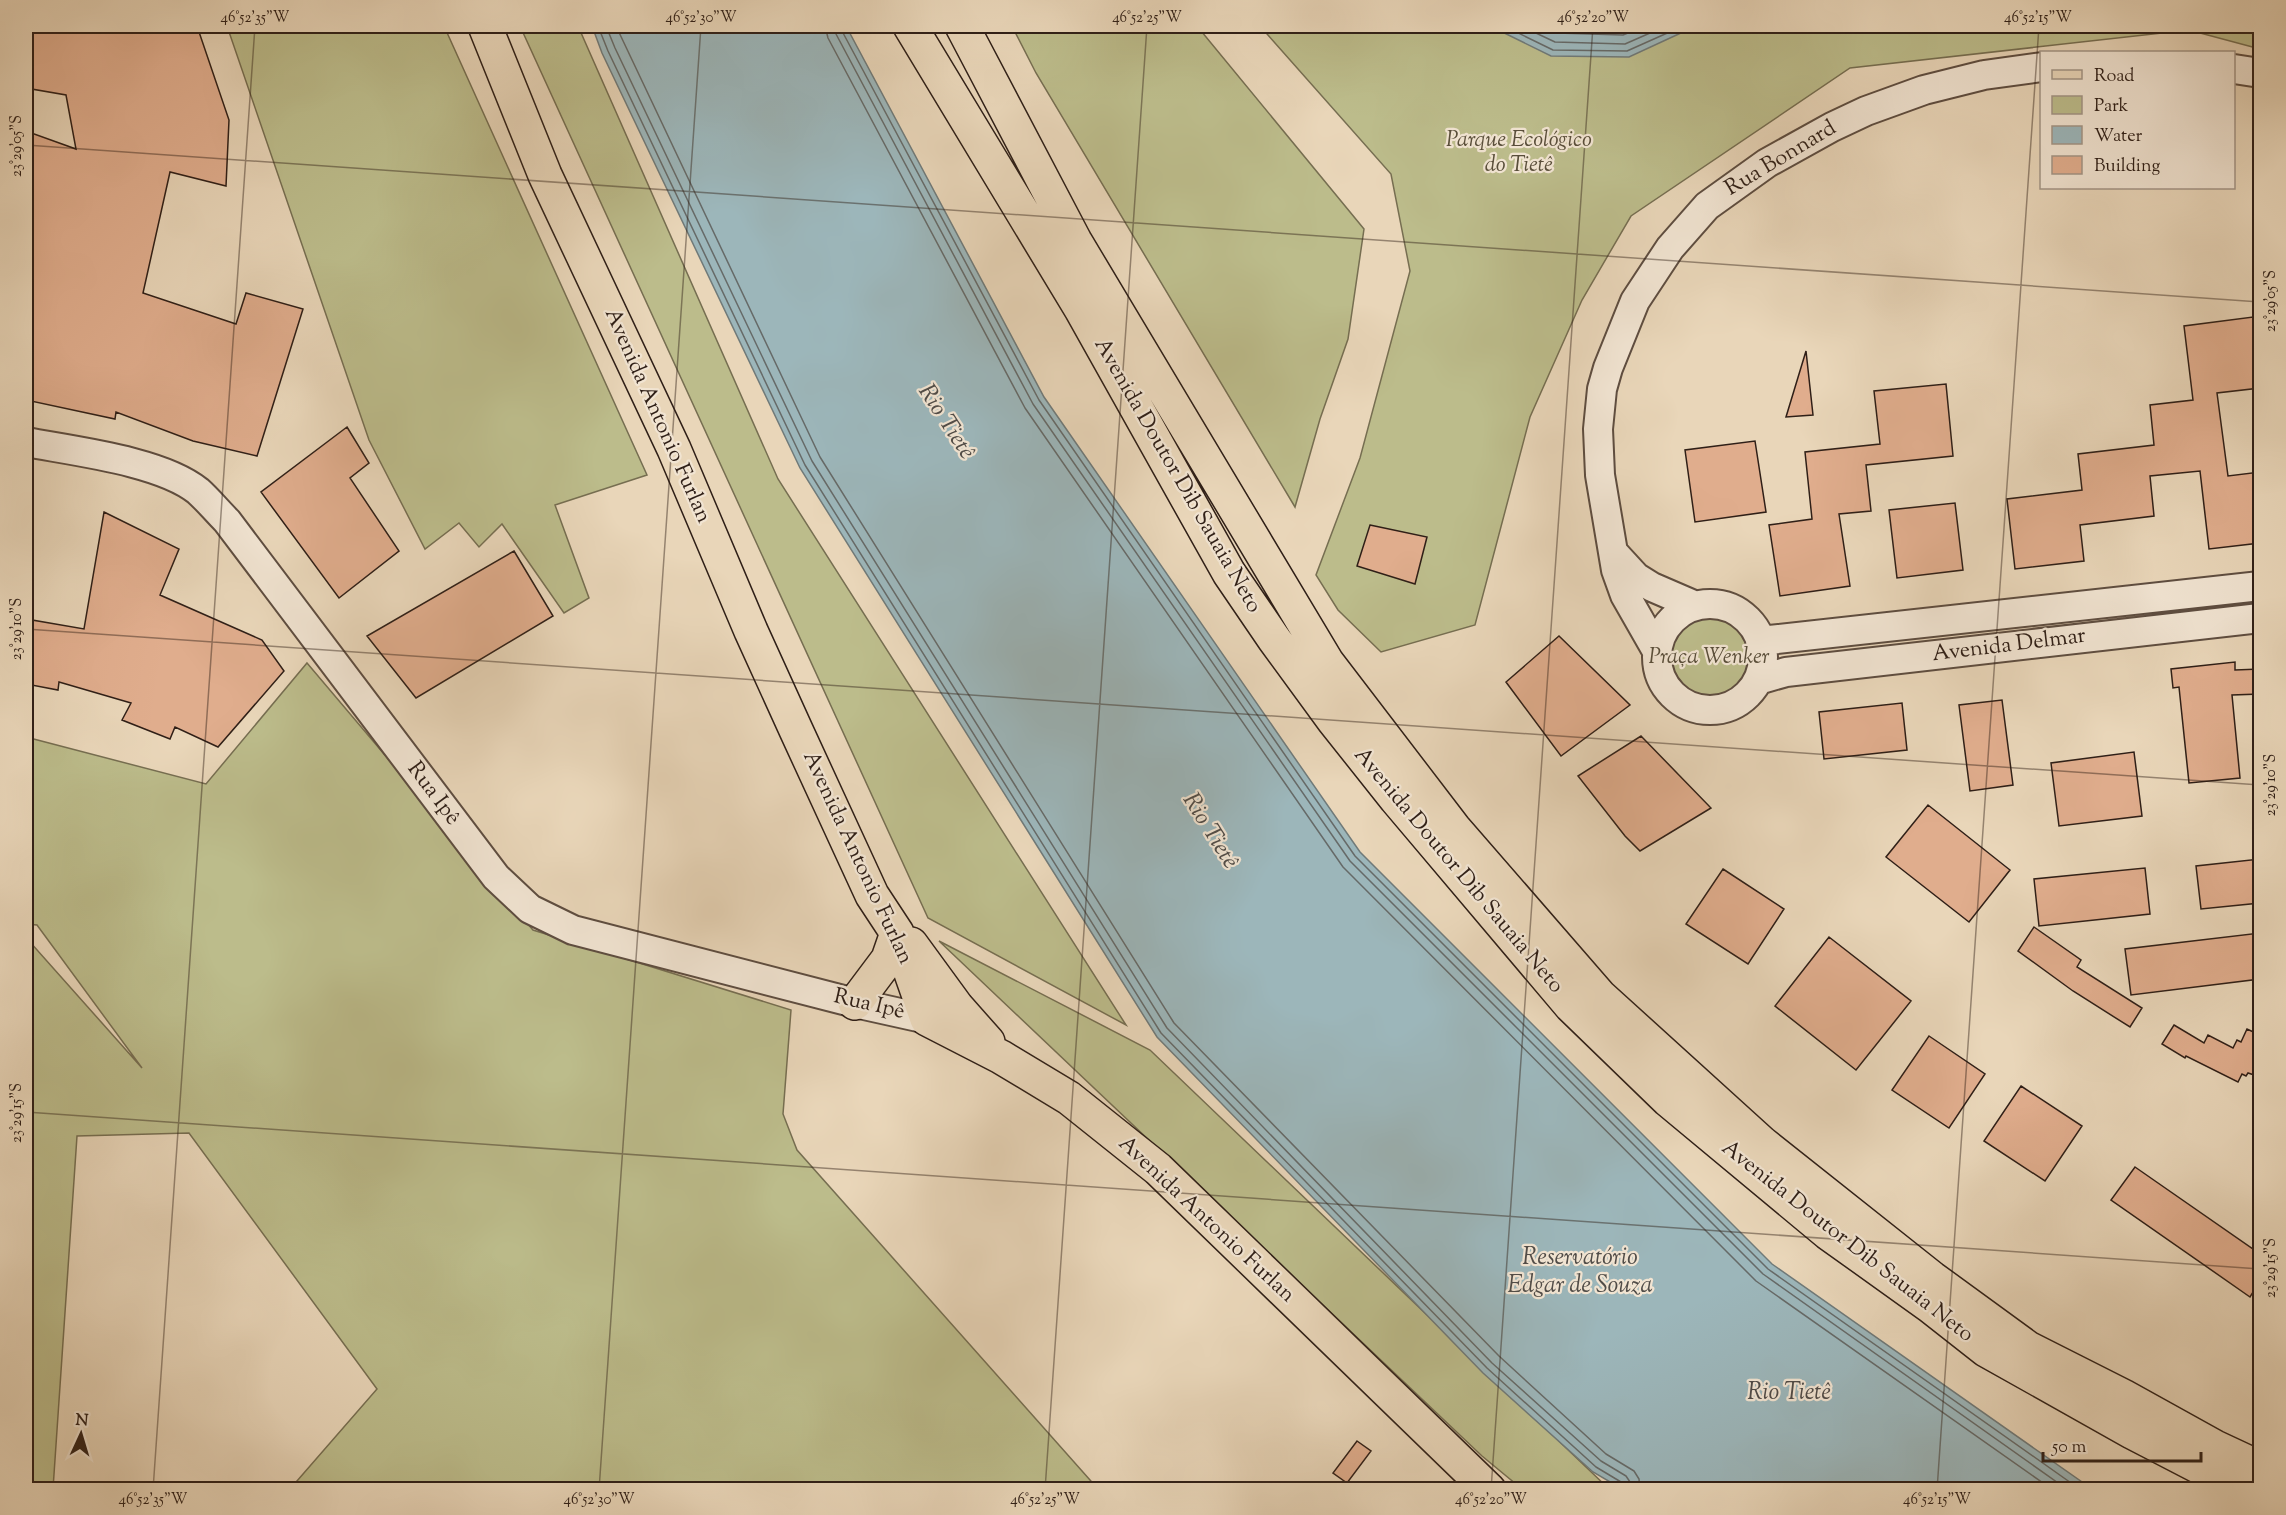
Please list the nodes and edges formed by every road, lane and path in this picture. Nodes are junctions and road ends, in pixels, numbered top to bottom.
1 (485, 26) edge
2 (910, 26) edge
3 (962, 26) edge
4 (2040, 67) edge
5 (2235, 69) edge
6 (2260, 73) edge
7 (26, 442) edge
8 (1611, 551) junction
9 (2260, 586) edge
10 (1696, 606) junction
11 (2260, 618) edge
12 (1760, 641) junction
13 (1657, 651) junction
14 (1758, 680) junction
15 (872, 895) junction
16 (897, 933) junction
17 (855, 1003) junction
18 (927, 1019) junction
19 (1001, 1057) junction
20 (2260, 1468) edge
21 (1489, 1490) edge
22 (2244, 1490) edge

1 - 15 main road, Avenida Antonio Furlan
2 - 22 main road, Avenida Doutor Dib Sauaia Neto
3 - 20 main road, Avenida Doutor Dib Sauaia Neto
4 - 8 street, Rua Bonnard
5 - 6 street
7 - 17 street, Rua Ipê
8 - 10 street
8 - 13 street, Rua Bonnard
9 - 12 street, Avenida Delmar
10 - 12 street
10 - 13 street
11 - 14 street, Avenida Delmar
12 - 14 street
13 - 14 street
15 - 16 main road, Avenida Antonio Furlan
15 - 19 main road
16 - 17 main road
16 - 18 main road, Avenida Antonio Furlan
17 - 18 street, Rua Ipê
18 - 19 main road, Avenida Antonio Furlan
19 - 21 main road, Avenida Antonio Furlan

